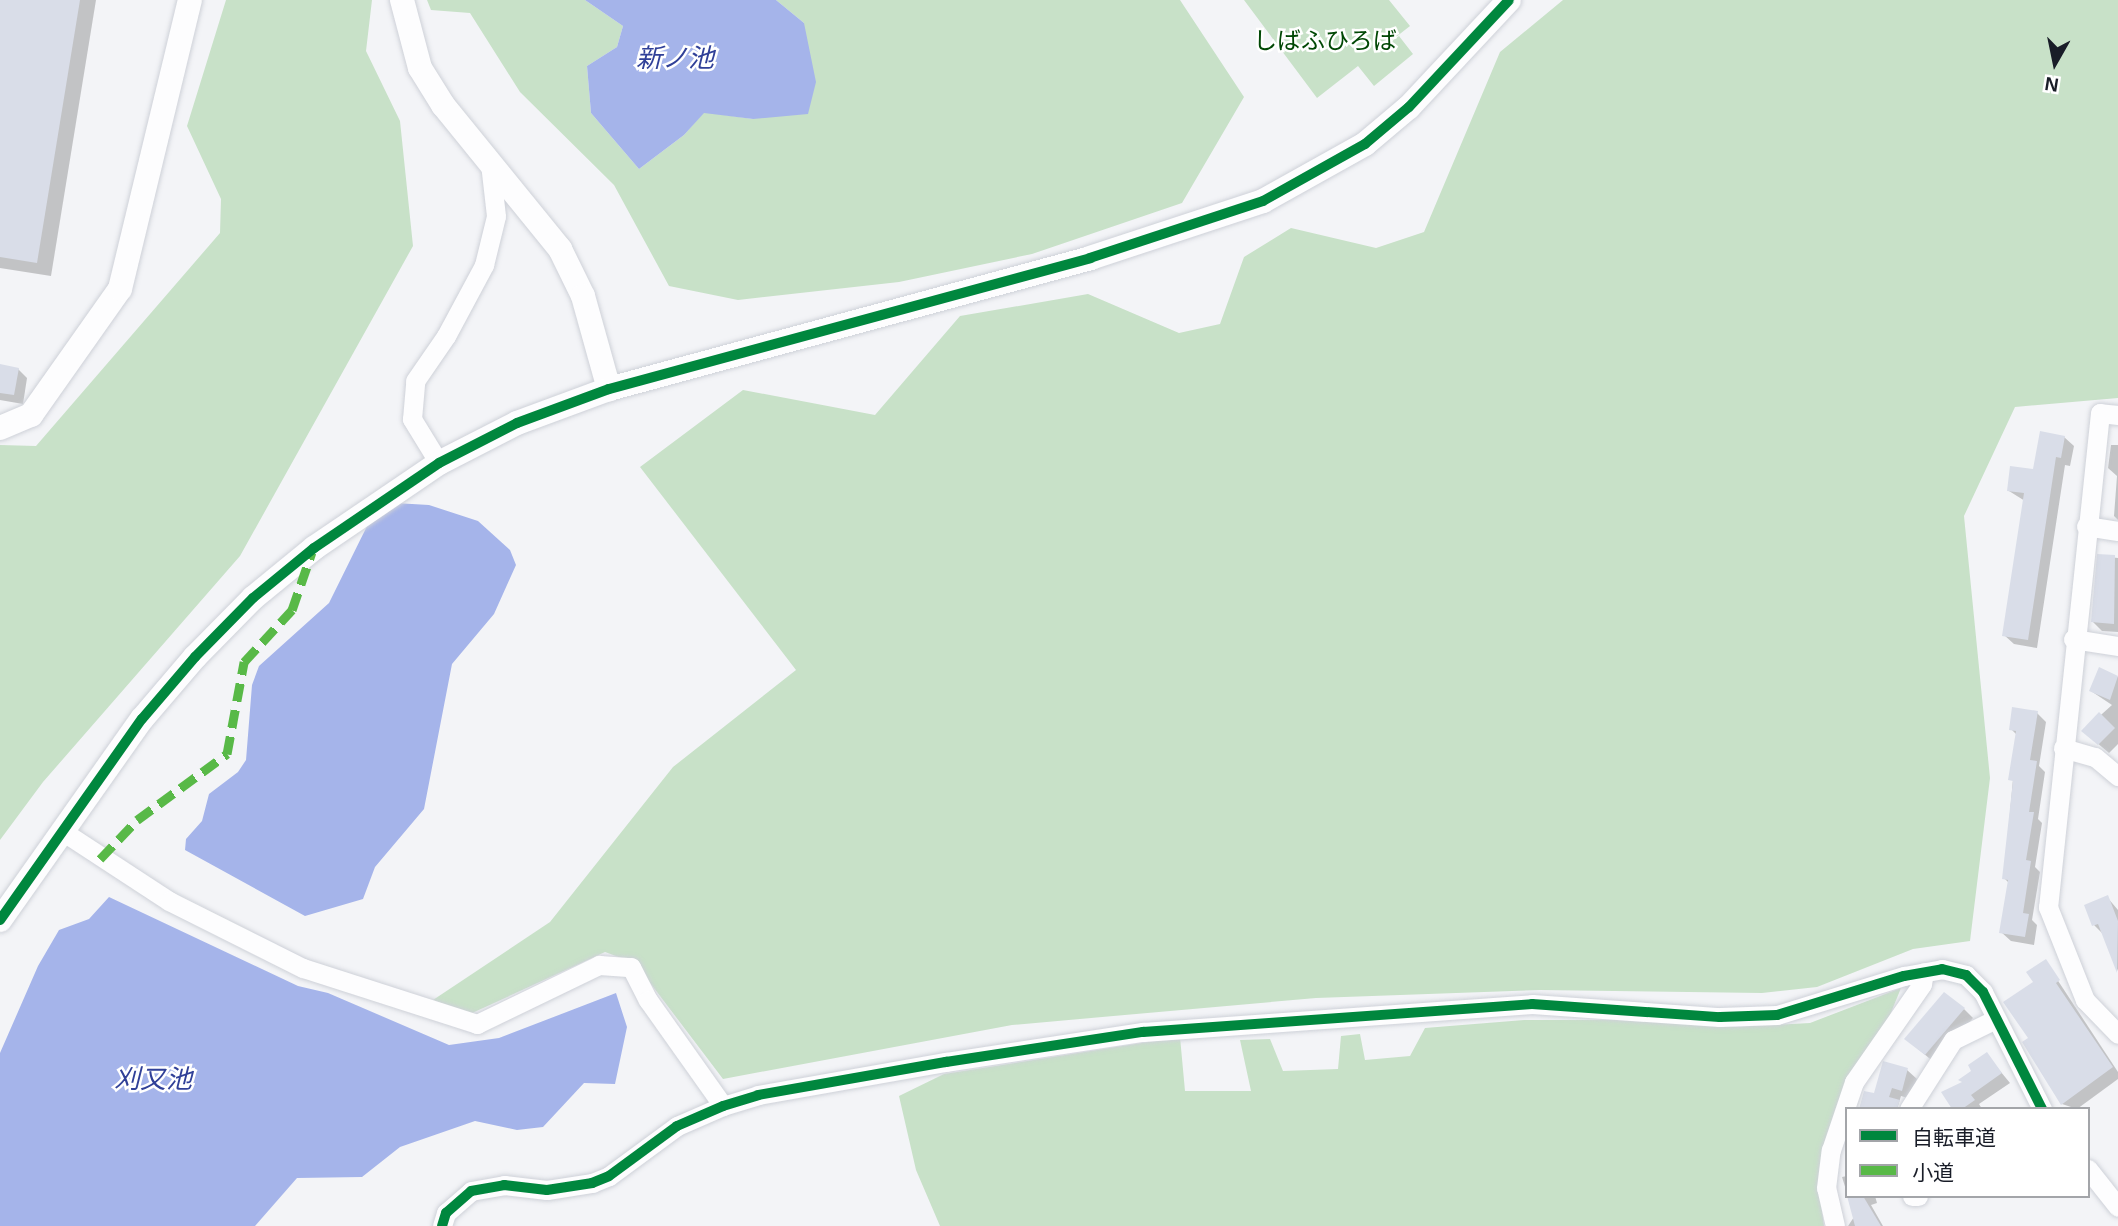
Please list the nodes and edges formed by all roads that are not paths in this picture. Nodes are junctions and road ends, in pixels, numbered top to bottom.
1 (190, 0) edge
2 (402, 0) edge
3 (1509, 0) edge
4 (488, 158) junction
5 (609, 389) junction
6 (2118, 415) edge
7 (0, 428) edge
8 (439, 463) junction
9 (2086, 526) junction
10 (2118, 531) edge
11 (2073, 639) junction
12 (2118, 646) edge
13 (2063, 748) junction
14 (2118, 776) edge
15 (62, 831) junction
16 (0, 920) edge
17 (1924, 972) junction
18 (1994, 1020) junction
19 (2118, 1034) edge
20 (723, 1106) junction
21 (1846, 1107) edge
22 (1910, 1107) edge
23 (2041, 1107) edge
24 (1845, 1109) edge
25 (2090, 1172) edge
26 (2118, 1207) edge
27 (442, 1226) edge
28 (1835, 1226) edge

1 - 7 street
2 - 4 street
3 - 5 street
4 - 5 street
4 - 8 street
5 - 8 street
6 - 9 street
8 - 15 street
9 - 10 street
9 - 11 street
11 - 12 street
11 - 13 street
13 - 14 street
13 - 19 street
15 - 16 street
15 - 20 street
17 - 18 street
17 - 20 street
17 - 21 street
18 - 22 street
18 - 23 street
20 - 27 street
24 - 28 street
25 - 26 street

